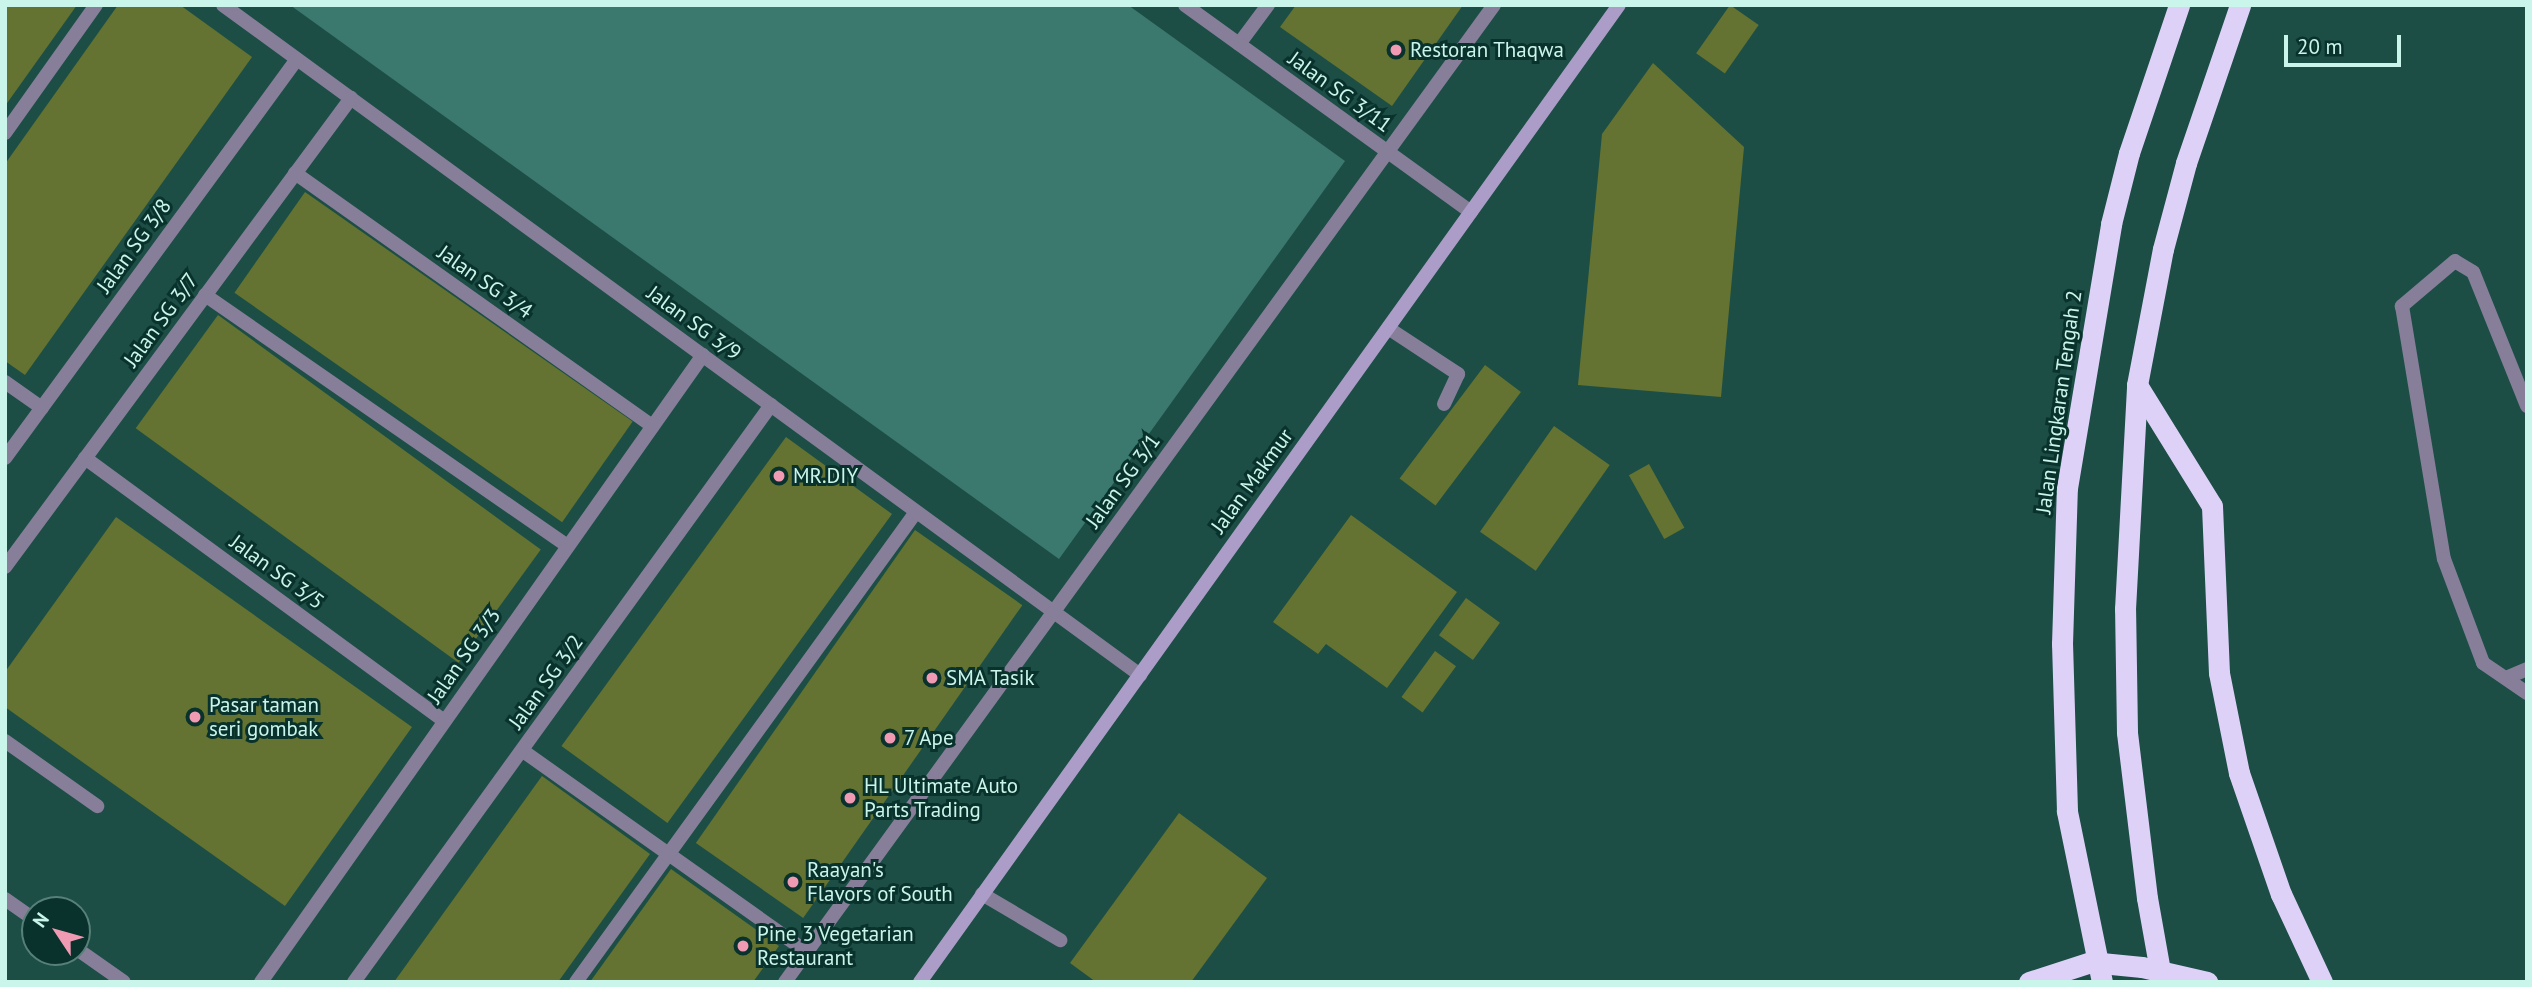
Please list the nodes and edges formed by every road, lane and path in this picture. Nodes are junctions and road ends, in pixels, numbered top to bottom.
1 (96, 5) edge
2 (223, 5) edge
3 (1185, 5) edge
4 (1268, 5) edge
5 (1494, 5) edge
6 (1619, 5) edge
7 (2240, 5) edge
8 (2173, 12) edge
9 (1239, 44) junction
10 (297, 59) junction
11 (351, 98) junction
12 (5, 133) edge
13 (1387, 152) junction
14 (295, 173) junction
15 (1471, 212) junction
16 (205, 295) junction
17 (1388, 328) junction
18 (703, 355) junction
19 (5, 382) edge
20 (2137, 385) junction
21 (1444, 404) dead end
22 (771, 405) junction
23 (2527, 407) edge
24 (42, 408) junction
25 (652, 426) junction
26 (5, 457) edge
27 (85, 458) junction
28 (916, 512) junction
29 (567, 546) junction
30 (5, 567) edge
31 (1054, 612) junction
32 (2527, 669) edge
33 (1140, 675) junction
34 (2506, 678) junction
35 (2527, 692) edge
36 (444, 721) junction
37 (5, 741) edge
38 (523, 751) junction
39 (97, 806) dead end
40 (667, 853) junction
41 (982, 894) junction
42 (5, 899) edge
43 (21, 910) edge
44 (1060, 940) dead end
45 (807, 952) junction
46 (91, 959) edge
47 (124, 982) edge
48 (261, 982) edge
49 (354, 982) edge
50 (576, 982) edge
51 (786, 982) edge
52 (920, 982) edge
53 (2029, 982) edge
54 (2102, 982) edge
55 (2162, 982) edge
56 (2207, 982) edge
57 (2322, 982) edge

1 - 12 street
2 - 10 street, Jalan SG 3/9
3 - 9 street, Jalan SG 3/11
4 - 9 street
5 - 13 street, Jalan SG 3/1
6 - 15 street, Jalan Makmur
7 - 20 highway
8 - 54 highway, Jalan Lingkaran Tengah 2
9 - 13 street, Jalan SG 3/11
10 - 11 street, Jalan SG 3/9
10 - 24 street, Jalan SG 3/8
11 - 14 street, Jalan SG 3/7
11 - 18 street, Jalan SG 3/9
13 - 15 street, Jalan SG 3/11
13 - 31 street, Jalan SG 3/1
14 - 16 street, Jalan SG 3/7
14 - 25 street, Jalan SG 3/4
15 - 17 street, Jalan Makmur
16 - 27 street, Jalan SG 3/7
16 - 29 street
17 - 21 street
17 - 33 street, Jalan Makmur
18 - 22 street, Jalan SG 3/9
18 - 25 street, Jalan SG 3/3
19 - 24 street
20 - 55 highway
20 - 57 highway
22 - 28 street, Jalan SG 3/9
22 - 38 street, Jalan SG 3/2
23 - 34 street
24 - 26 street, Jalan SG 3/8
25 - 29 street, Jalan SG 3/3
27 - 30 street, Jalan SG 3/7
27 - 36 street, Jalan SG 3/5
28 - 31 street, Jalan SG 3/9
28 - 40 street
29 - 36 street, Jalan SG 3/3
31 - 33 street, Jalan SG 3/9
31 - 45 street, Jalan SG 3/1
32 - 34 street
33 - 41 street, Jalan Makmur
34 - 35 street
36 - 48 street, Jalan SG 3/3
37 - 39 street
38 - 40 street
38 - 49 street, Jalan SG 3/2
40 - 45 street
40 - 50 street
41 - 44 street
41 - 52 street, Jalan Makmur
42 - 43 street
45 - 51 street, Jalan SG 3/1
46 - 47 street
53 - 56 highway, bridge

